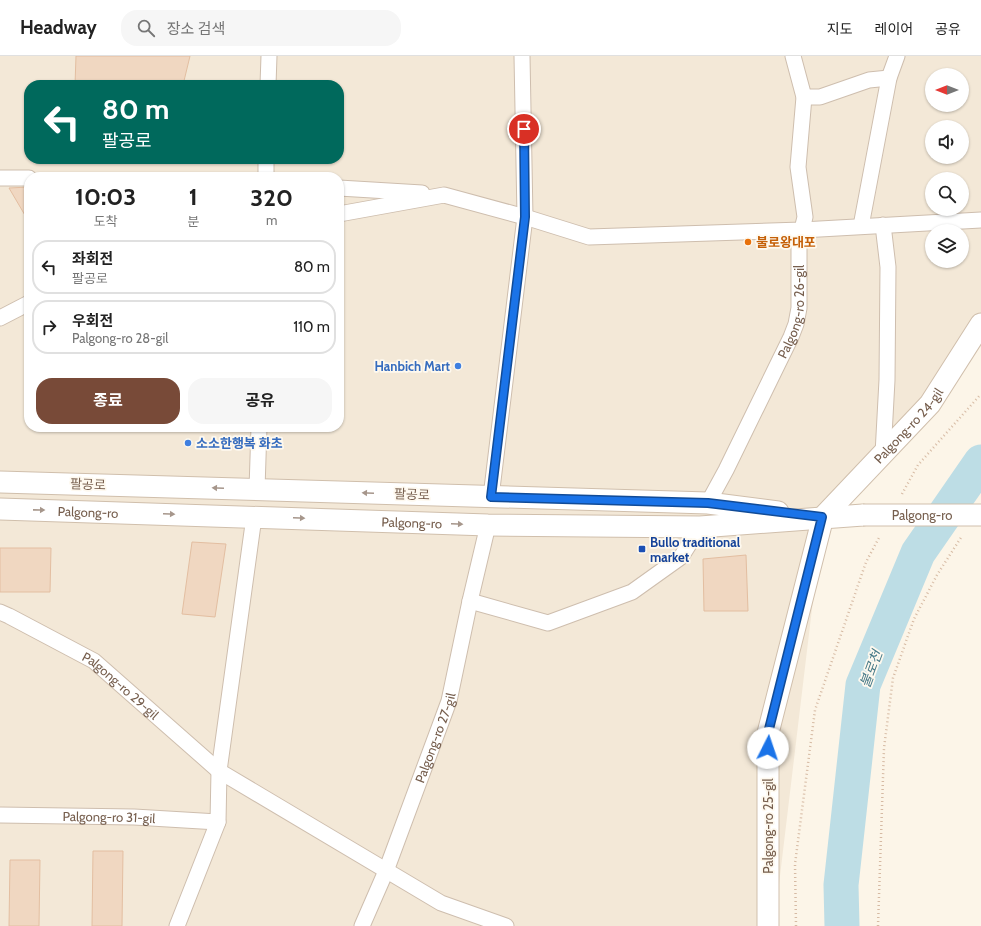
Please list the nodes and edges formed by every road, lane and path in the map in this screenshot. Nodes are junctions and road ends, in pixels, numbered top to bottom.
1 (269, 56) edge
2 (522, 56) edge
3 (793, 56) edge
4 (897, 56) edge
5 (889, 78) junction
6 (268, 80) edge
7 (804, 97) junction
8 (0, 178) edge
9 (24, 178) edge
10 (344, 188) edge
11 (444, 195) junction
12 (344, 213) edge
13 (525, 217) junction
14 (981, 220) edge
15 (883, 225) junction
16 (862, 226) junction
17 (802, 230) junction
18 (24, 306) edge
19 (0, 318) edge
20 (981, 324) edge
21 (981, 394) edge
22 (259, 432) edge
23 (883, 454) junction
24 (0, 482) edge
25 (257, 489) junction
26 (491, 497) junction
27 (899, 500) dead end
28 (708, 503) junction
29 (0, 509) edge
30 (981, 515) edge
31 (254, 517) junction
32 (822, 517) junction
33 (488, 525) junction
34 (700, 527) junction
35 (965, 532) dead end
36 (881, 535) dead end
37 (470, 601) junction
38 (5, 614) edge
39 (220, 771) junction
40 (0, 815) edge
41 (218, 822) junction
42 (386, 871) junction
43 (177, 926) edge
44 (362, 926) edge
45 (506, 926) edge
46 (768, 926) edge
47 (796, 926) edge
48 (878, 926) edge

1 - 6 street
2 - 13 street
3 - 7 street, Palgong-ro 26-gil
4 - 5 street
5 - 7 street
5 - 16 street
7 - 17 street, Palgong-ro 26-gil
8 - 9 street
10 - 11 street
11 - 12 street
11 - 13 street
13 - 17 street
13 - 26 street
14 - 15 street
15 - 16 street
15 - 23 street
16 - 17 street
17 - 28 street, Palgong-ro 26-gil
18 - 19 street
20 - 23 main road, Palgong-ro 24-gil
21 - 27 path
22 - 25 street
23 - 32 main road, Palgong-ro 24-gil
25 -> 24 main road, 팔공로
26 -> 25 main road, 팔공로
26 - 28 main road, 팔공로
28 - 32 main road, 팔공로
29 -> 31 main road, Palgong-ro
30 - 32 main road, Palgong-ro, bridge
31 -> 33 main road, Palgong-ro
31 - 39 street
32 - 34 main road, Palgong-ro
32 - 46 main road, Palgong-ro 25-gil
33 - 34 main road, Palgong-ro
33 - 37 street, Palgong-ro 27-gil
34 - 37 street
35 - 48 path
36 - 47 path
37 - 42 street, Palgong-ro 27-gil
38 - 39 street, Palgong-ro 29-gil
39 - 41 street
39 - 42 street, Palgong-ro 29-gil
40 - 41 street, Palgong-ro 31-gil
41 - 43 street
42 - 44 street, Palgong-ro 27-gil
42 - 45 street

